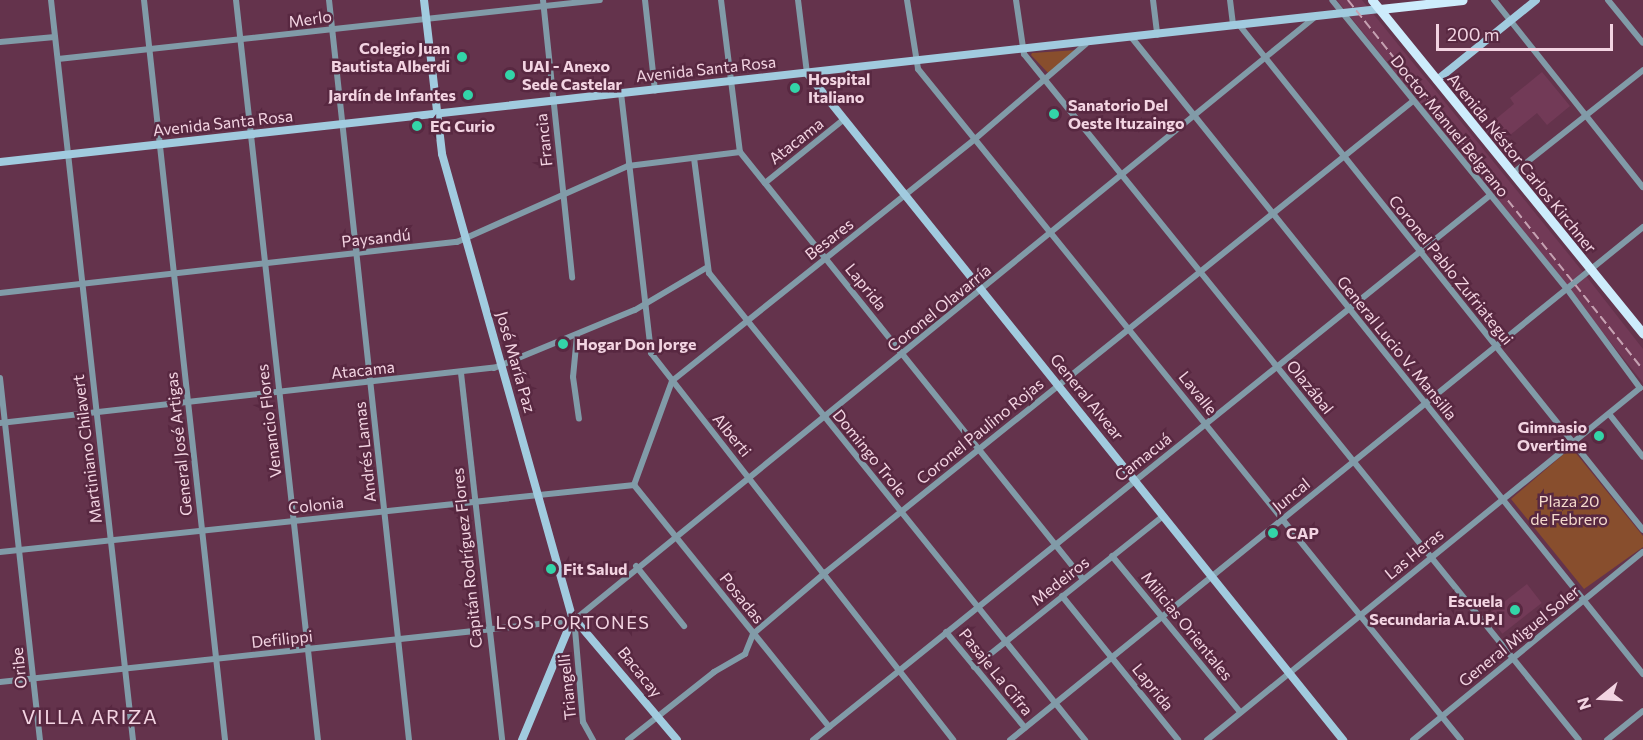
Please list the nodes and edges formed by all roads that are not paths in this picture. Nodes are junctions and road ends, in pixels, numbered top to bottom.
1 (51, 0) edge
2 (144, 0) edge
3 (236, 0) edge
4 (328, 0) edge
5 (424, 0) edge
6 (600, 0) edge
7 (645, 0) edge
8 (722, 0) edge
9 (798, 0) edge
10 (907, 0) edge
11 (1016, 0) edge
12 (1153, 0) edge
13 (1230, 0) edge
14 (1332, 0) edge
15 (1372, 0) edge
16 (1463, 0) edge
17 (1494, 0) edge
18 (1536, 0) edge
19 (1608, 0) edge
20 (543, 3) edge
21 (1412, 3) edge
22 (1380, 9) junction
23 (1343, 13) junction
24 (1315, 17) junction
25 (426, 19) junction
26 (1508, 22) junction
27 (1236, 26) junction
28 (333, 30) junction
29 (1157, 35) junction
30 (55, 37) junction
31 (1132, 38) junction
32 (240, 40) junction
33 (0, 42) edge
34 (1643, 43) edge
35 (1086, 44) junction
36 (149, 50) junction
37 (1022, 50) junction
38 (58, 59) junction
39 (1266, 61) junction
40 (914, 62) junction
41 (1643, 70) edge
42 (807, 74) junction
43 (1046, 80) junction
44 (1437, 80) junction
45 (732, 82) junction
46 (655, 90) junction
47 (621, 93) junction
48 (1413, 101) junction
49 (553, 102) junction
50 (436, 115) junction
51 (1585, 115) junction
52 (1194, 118) junction
53 (843, 120) junction
54 (342, 125) junction
55 (250, 135) junction
56 (975, 139) junction
57 (160, 144) junction
58 (740, 152) junction
59 (68, 155) junction
60 (1343, 156) junction
61 (694, 158) junction
62 (0, 162) edge
63 (628, 166) junction
64 (1512, 174) junction
65 (1121, 177) junction
66 (765, 183) junction
67 (1643, 187) edge
68 (564, 196) junction
69 (905, 196) junction
70 (1489, 196) junction
71 (1271, 214) junction
72 (1643, 227) edge
73 (1051, 233) junction
74 (465, 240) junction
75 (1419, 251) junction
76 (356, 254) junction
77 (826, 259) junction
78 (264, 263) junction
79 (706, 268) junction
80 (1590, 270) junction
81 (1200, 271) junction
82 (174, 274) junction
83 (572, 277) dead end
84 (82, 284) junction
85 (1565, 290) junction
86 (982, 291) junction
87 (0, 293) edge
88 (642, 306) junction
89 (1348, 309) junction
90 (747, 321) junction
91 (1129, 329) junction
92 (1643, 334) edge
93 (577, 335) junction
94 (1495, 346) junction
95 (902, 354) junction
96 (502, 366) junction
97 (1277, 367) junction
98 (461, 374) junction
99 (0, 378) edge
100 (672, 381) junction
101 (371, 383) junction
102 (1059, 386) junction
103 (1638, 391) joint
104 (279, 392) junction
105 (188, 402) junction
106 (1424, 404) junction
107 (97, 412) junction
108 (1610, 415) junction
109 (823, 417) junction
110 (579, 419) dead end
111 (2, 422) edge
112 (1206, 424) junction
113 (1573, 444) junction
114 (979, 449) junction
115 (1643, 457) edge
116 (1353, 462) junction
117 (749, 476) junction
118 (1135, 481) junction
119 (634, 485) junction
120 (538, 494) junction
121 (1501, 500) junction
122 (474, 501) junction
123 (385, 511) junction
124 (900, 512) junction
125 (1163, 516) junction
126 (294, 520) junction
127 (1282, 520) junction
128 (202, 530) junction
129 (1643, 530) edge
130 (674, 535) junction
131 (112, 540) junction
132 (1055, 544) junction
133 (20, 550) junction
134 (0, 552) edge
135 (1643, 552) edge
136 (1112, 556) junction
137 (1430, 558) junction
138 (636, 566) junction
139 (826, 572) junction
140 (1211, 576) junction
141 (1083, 579) junction
142 (1062, 596) junction
143 (1584, 601) junction
144 (977, 608) junction
145 (1162, 616) junction
146 (1360, 616) junction
147 (573, 622) junction
148 (684, 626) dead end
149 (489, 629) junction
150 (946, 632) junction
151 (753, 634) junction
152 (398, 639) junction
153 (1005, 642) junction
154 (308, 650) junction
155 (1112, 657) junction
156 (1512, 658) junction
157 (216, 660) junction
158 (974, 667) junction
159 (125, 669) junction
160 (898, 671) junction
161 (1289, 673) junction
162 (1643, 674) edge
163 (34, 678) junction
164 (0, 682) edge
165 (1055, 704) junction
166 (1643, 711) edge
167 (1240, 712) junction
168 (657, 716) junction
169 (1442, 716) junction
170 (829, 727) junction
171 (1024, 728) junction
172 (821, 738) edge
173 (40, 740) edge
174 (133, 740) edge
175 (225, 740) edge
176 (318, 740) edge
177 (409, 740) edge
178 (502, 740) edge
179 (522, 740) edge
180 (593, 740) edge
181 (628, 740) edge
182 (677, 740) edge
183 (813, 740) edge
184 (953, 740) edge
185 (1010, 740) edge
186 (1085, 740) edge
187 (1178, 740) edge
188 (1207, 740) edge
189 (1343, 740) edge
190 (1413, 740) edge
191 (1461, 740) edge
192 (1579, 740) edge
193 (1607, 740) edge

1 - 30 street, Martiniano Chilavert
2 - 36 street, General José Artigas
3 - 32 street, Venancio Flores
4 - 28 street, Andrés Lamas
5 - 25 street, José María Paz
6 - 20 street, Merlo
7 - 46 street
8 - 45 street
9 - 42 street
10 - 40 street
11 - 37 street
12 - 29 street
13 - 27 street
14 - 23 street, Doctor Manuel Belgrano
15 - 22 main road, Avenida Néstor Carlos Kirchner
16 - 21 main road
17 - 26 street
18 - 26 street
19 - 34 street
20 - 25 street, Merlo
20 - 49 street, Francia
21 - 22 main road
22 - 23 street, Avenida Santa Rosa
22 - 44 main road, Avenida Néstor Carlos Kirchner
23 - 24 street, Avenida Santa Rosa
23 - 48 street, Doctor Manuel Belgrano
24 - 27 street, Avenida Santa Rosa
24 - 39 street, Coronel Olavarría
25 - 28 street, Merlo
25 - 50 street, José María Paz
26 - 44 street
26 - 51 street
27 - 29 street, Avenida Santa Rosa
27 - 39 street, Coronel Pablo Zufriategui
28 - 32 street, Merlo
28 - 54 street, Andrés Lamas
29 - 31 street, Avenida Santa Rosa
30 - 33 street
30 - 38 street, Martiniano Chilavert
31 - 35 street, Avenida Santa Rosa
31 - 52 street, General Lucio V. Mansilla
32 - 36 street, Merlo
32 - 55 street, Venancio Flores
35 - 37 street, Avenida Santa Rosa
35 - 43 street, Besares
36 - 38 street, Merlo
36 - 57 street, General José Artigas
37 - 40 street, Avenida Santa Rosa
37 - 43 street, Olazábal
38 - 59 street, Martiniano Chilavert
39 - 52 street, Coronel Olavarría
39 - 60 street, Coronel Pablo Zufriategui
40 - 42 street, Avenida Santa Rosa
40 - 56 street, Lavalle
41 - 51 street
42 - 45 street, Avenida Santa Rosa
42 - 53 street, General Alvear
43 - 56 street, Besares
43 - 65 street, Olazábal
44 - 64 main road, Avenida Néstor Carlos Kirchner
45 - 46 street, Avenida Santa Rosa
45 - 58 street
46 - 47 street, Avenida Santa Rosa
47 - 49 street, Avenida Santa Rosa
47 - 63 street, Alberti
48 - 60 street, Coronel Paulino Rojas
48 - 70 street, Doctor Manuel Belgrano
49 - 50 street, Avenida Santa Rosa
49 - 68 street, Francia
50 - 54 street, Avenida Santa Rosa
50 - 74 street, José María Paz
51 - 64 street
51 - 67 street
52 - 65 street, Coronel Olavarría
52 - 71 street, General Lucio V. Mansilla
53 - 66 street, Atacama
53 - 69 street, General Alvear
54 - 55 street, Avenida Santa Rosa
54 - 76 street, Andrés Lamas
55 - 57 street, Avenida Santa Rosa
55 - 78 street, Venancio Flores
56 - 69 street, Besares
56 - 73 street, Lavalle
57 - 59 street, Avenida Santa Rosa
57 - 82 street, General José Artigas
58 - 61 street, Paysandú
58 - 66 street, Laprida
59 - 62 street, Avenida Santa Rosa
59 - 84 street, Martiniano Chilavert
60 - 71 street, Coronel Paulino Rojas
60 - 75 street, Coronel Pablo Zufriategui
61 - 63 street, Paysandú
61 - 79 street
63 - 68 street, Paysandú
63 - 88 street, Alberti
64 - 80 main road, Avenida Néstor Carlos Kirchner
65 - 73 street, Coronel Olavarría
65 - 81 street, Olazábal
66 - 77 street, Laprida
68 - 74 street, Paysandú
68 - 83 street, Francia
69 - 77 street, Besares
69 - 86 street, General Alvear
70 - 75 street, Camacuá
70 - 85 street, Doctor Manuel Belgrano
71 - 81 street, Coronel Paulino Rojas
71 - 89 street, General Lucio V. Mansilla
72 - 80 street, Juncal
73 - 86 street, Coronel Olavarría
73 - 91 street, Lavalle
74 - 76 street, Paysandú
74 - 96 street, José María Paz
75 - 89 street, Camacuá
75 - 94 street, Coronel Pablo Zufriategui
76 - 78 street, Paysandú
76 - 101 street, Andrés Lamas
77 - 90 street, Besares
77 - 95 street, Laprida
78 - 82 street, Paysandú
78 - 104 street, Venancio Flores
79 - 88 street, Atacama
79 - 90 street, Domingo Trole
80 - 85 street, Juncal
80 - 92 main road, Avenida Néstor Carlos Kirchner
81 - 91 street, Coronel Paulino Rojas
81 - 97 street, Olazábal
82 - 84 street, Paysandú
82 - 105 street, General José Artigas
84 - 87 street, Paysandú
84 - 107 street, Martiniano Chilavert
85 - 94 street, Juncal
85 - 103 street, Doctor Manuel Belgrano
86 - 95 street, Coronel Olavarría
86 - 102 street, General Alvear
88 - 93 street, Atacama
88 - 100 street, Alberti
89 - 97 street, Camacuá
89 - 106 street, General Lucio V. Mansilla
90 - 100 street, Besares
90 - 109 street, Domingo Trole
91 - 102 street, Coronel Paulino Rojas
91 - 112 street, Lavalle
93 - 96 street, Atacama
93 - 110 street
94 - 106 street, Juncal
94 - 113 street, Coronel Pablo Zufriategui
95 - 109 street, Coronel Olavarría
95 - 114 street, Laprida
96 - 98 street, Atacama
96 - 120 street, José María Paz
97 - 112 street, Camacuá
97 - 116 street, Olazábal
98 - 101 street, Atacama
98 - 122 street, Capitán Rodríguez Flores
99 - 111 street, Oribe
100 - 117 street, Alberti
100 - 119 street
101 - 104 street, Atacama
101 - 123 street, Andrés Lamas
102 - 114 street, Coronel Paulino Rojas
102 - 118 street, General Alvear
103 - 108 street, Las Heras
104 - 105 street, Atacama
104 - 126 street, Venancio Flores
105 - 107 street, Atacama
105 - 128 street, General José Artigas
106 - 116 street, Juncal
106 - 121 street, General Lucio V. Mansilla
107 - 111 street, Atacama
107 - 131 street, Martiniano Chilavert
108 - 113 street, Las Heras
108 - 115 street
109 - 117 street, Coronel Olavarría
109 - 124 street, Domingo Trole
111 - 133 street, Oribe
112 - 118 street, Camacuá
112 - 127 street, Lavalle
113 - 121 street, Las Heras
113 - 129 street, Coronel Pablo Zufriategui
114 - 124 street, Coronel Paulino Rojas
114 - 132 street, Laprida
116 - 127 street, Juncal
116 - 137 street, Olazábal
117 - 130 street, Coronel Olavarría
117 - 139 street, Alberti
118 - 125 street, General Alvear
118 - 132 street, Camacuá
119 - 120 street, Colonia
119 - 130 street, Posadas
120 - 122 street, Colonia
120 - 147 street, José María Paz
121 - 137 street, Las Heras
121 - 143 street, General Lucio V. Mansilla
122 - 123 street, Colonia
122 - 149 street, Capitán Rodríguez Flores
123 - 126 street, Colonia
123 - 152 street, Andrés Lamas
124 - 139 street, Coronel Paulino Rojas
124 - 144 street, Domingo Trole
125 - 136 street, Medeiros
125 - 140 street, General Alvear
126 - 128 street, Colonia
126 - 154 street, Venancio Flores
127 - 140 street, Juncal
127 - 146 street, Lavalle
128 - 131 street, Colonia
128 - 157 street, General José Artigas
130 - 138 street, Coronel Olavarría
130 - 151 street, Posadas
131 - 133 street, Colonia
131 - 159 street, Martiniano Chilavert
132 - 141 street, Laprida
132 - 144 street, Camacuá
133 - 134 street, Colonia
133 - 163 street, Oribe
135 - 143 street, General Miguel Soler
136 - 141 street, Medeiros
136 - 145 street, Milicias Orientales
137 - 146 street, Las Heras
137 - 156 street, Olazábal
138 - 147 street, Coronel Olavarría
138 - 148 street
139 - 151 street, Coronel Paulino Rojas
139 - 160 street, Alberti
140 - 145 street, Juncal
140 - 161 street, General Alvear
141 - 142 street, Medeiros
142 - 153 street, Medeiros
142 - 155 street, Laprida
143 - 156 street, General Miguel Soler
143 - 162 street, General Lucio V. Mansilla
144 - 150 street, Camacuá
144 - 153 street, Domingo Trole
145 - 155 street, Juncal
145 - 167 street, Milicias Orientales
146 - 161 street, Las Heras
146 - 169 street, Lavalle
147 - 149 street, Defilippi
147 - 168 street, Bacacay
147 - 179 street
147 - 180 street, Triangelli
149 - 152 street, Defilippi
149 - 178 street, Capitán Rodríguez Flores
150 - 158 street, Pasaje La Cifra
150 - 160 street, Camacuá
151 - 168 street, Coronel Paulino Rojas
151 - 170 street, Posadas
152 - 154 street, Defilippi
152 - 177 street, Andrés Lamas
153 - 158 street, Medeiros
153 - 165 street, Domingo Trole
154 - 157 street, Defilippi
154 - 176 street, Venancio Flores
155 - 165 street, Juncal
155 - 187 street, Laprida
156 - 169 street, General Miguel Soler
156 - 192 street, Olazábal
157 - 159 street, Defilippi
157 - 175 street, General José Artigas
158 - 171 street, Pasaje La Cifra
159 - 163 street, Defilippi
159 - 174 street, Martiniano Chilavert
160 - 170 street, Camacuá
160 - 184 street, Alberti
161 - 167 street, Las Heras
161 - 189 street, General Alvear
163 - 164 street, Defilippi
163 - 173 street, Oribe
165 - 171 street, Juncal
165 - 186 street, Domingo Trole
166 - 193 street
167 - 188 street, Las Heras
168 - 181 street, Coronel Paulino Rojas
168 - 182 street, Bacacay
169 - 190 street, General Miguel Soler
169 - 191 street, Lavalle
170 - 172 street, Camacuá
171 - 185 street, Juncal
172 - 183 street, Camacuá

